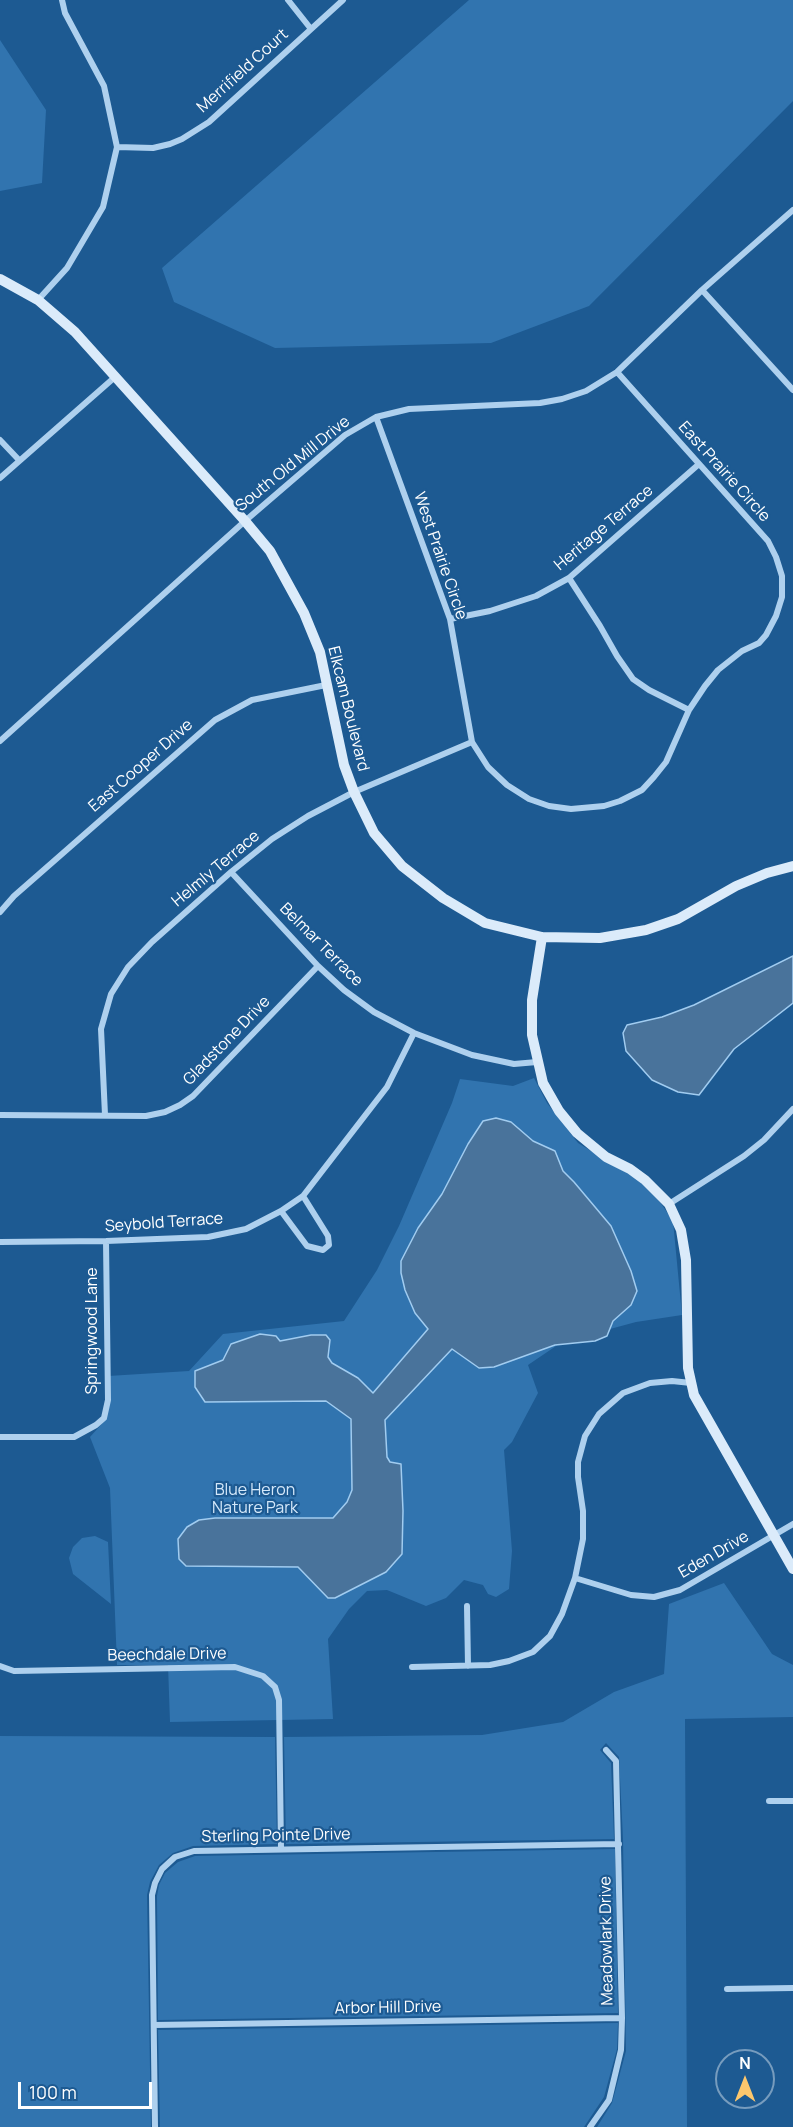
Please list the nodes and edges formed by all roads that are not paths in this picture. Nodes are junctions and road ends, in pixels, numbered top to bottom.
1 (62, 0) edge
2 (288, 0) edge
3 (343, 0) edge
4 (311, 29) junction
5 (117, 147) junction
6 (793, 210) edge
7 (0, 279) edge
8 (702, 290) junction
9 (38, 300) junction
10 (617, 372) junction
11 (115, 377) junction
12 (793, 378) edge
13 (787, 384) junction
14 (793, 390) edge
15 (376, 417) junction
16 (0, 440) edge
17 (19, 460) junction
18 (699, 464) junction
19 (0, 478) edge
20 (245, 520) junction
21 (569, 578) junction
22 (450, 619) junction
23 (326, 685) junction
24 (689, 710) junction
25 (0, 741) edge
26 (472, 742) junction
27 (354, 792) junction
28 (793, 866) edge
29 (231, 872) junction
30 (0, 912) edge
31 (542, 937) junction
32 (318, 966) junction
33 (414, 1033) junction
34 (537, 1062) junction
35 (793, 1109) edge
36 (0, 1115) edge
37 (105, 1115) junction
38 (303, 1196) junction
39 (669, 1204) junction
40 (281, 1211) junction
41 (106, 1241) junction
42 (0, 1242) edge
43 (692, 1383) junction
44 (0, 1437) edge
45 (793, 1524) edge
46 (774, 1537) junction
47 (793, 1569) edge
48 (575, 1578) junction
49 (467, 1606) dead end
50 (0, 1666) edge
51 (468, 1666) junction
52 (412, 1667) dead end
53 (606, 1750) dead end
54 (769, 1801) dead end
55 (793, 1801) edge
56 (619, 1844) junction
57 (281, 1849) junction
58 (728, 1989) dead end
59 (793, 1989) edge
60 (622, 2018) junction
61 (154, 2025) junction
62 (156, 2127) edge
63 (590, 2127) edge

1 - 5 street
2 - 4 street
3 - 4 street, Merrifield Court
4 - 5 street, Merrifield Court
5 - 9 street
6 - 8 street, South Old Mill Drive
7 - 9 street, Elkcam Boulevard
8 - 10 street, South Old Mill Drive
8 - 13 street
9 - 11 street, Elkcam Boulevard
10 - 15 street, South Old Mill Drive
10 - 18 street, East Prairie Circle
11 - 17 street
11 - 20 street, Elkcam Boulevard
12 - 13 street
13 - 14 street
15 - 20 street, South Old Mill Drive
15 - 22 street, West Prairie Circle
16 - 17 street
17 - 19 street
18 - 21 street, Heritage Terrace
18 - 24 street, East Prairie Circle
20 - 23 street, Elkcam Boulevard
20 - 25 street, South Old Mill Drive
21 - 22 street, Heritage Terrace
21 - 24 street
22 - 26 street, West Prairie Circle
23 - 27 street, Elkcam Boulevard
23 - 30 street, East Cooper Drive
24 - 26 street, East Prairie Circle
26 - 27 street, Helmly Terrace
27 - 29 street, Helmly Terrace
27 - 31 street, Elkcam Boulevard
28 - 31 street, Elkcam Boulevard
29 - 32 street, Belmar Terrace
29 - 37 street, Helmly Terrace
31 - 34 street
32 - 33 street, Belmar Terrace
32 - 37 street, Gladstone Drive
33 - 34 street, Belmar Terrace
33 - 38 street, Seybold Terrace
34 - 39 street
35 - 39 street
36 - 37 street, Gladstone Drive
38 - 40 street, Seybold Terrace
38 - 40 street
39 - 43 street
40 - 41 street, Seybold Terrace
41 - 42 street, Seybold Terrace
41 - 44 street, Springwood Lane
43 - 46 street
43 - 48 street
45 - 46 street, Eden Drive
46 - 47 street
46 - 48 street, Eden Drive
48 - 51 street
49 - 51 street
50 - 57 street, Beechdale Drive
51 - 52 street
53 - 56 street, Meadowlark Drive
54 - 55 street
56 - 57 street, Sterling Pointe Drive
56 - 60 street, Meadowlark Drive
57 - 61 street, Sterling Pointe Drive
58 - 59 street
60 - 61 street, Arbor Hill Drive
60 - 63 street, Meadowlark Drive
61 - 62 street, Sterling Pointe Drive

